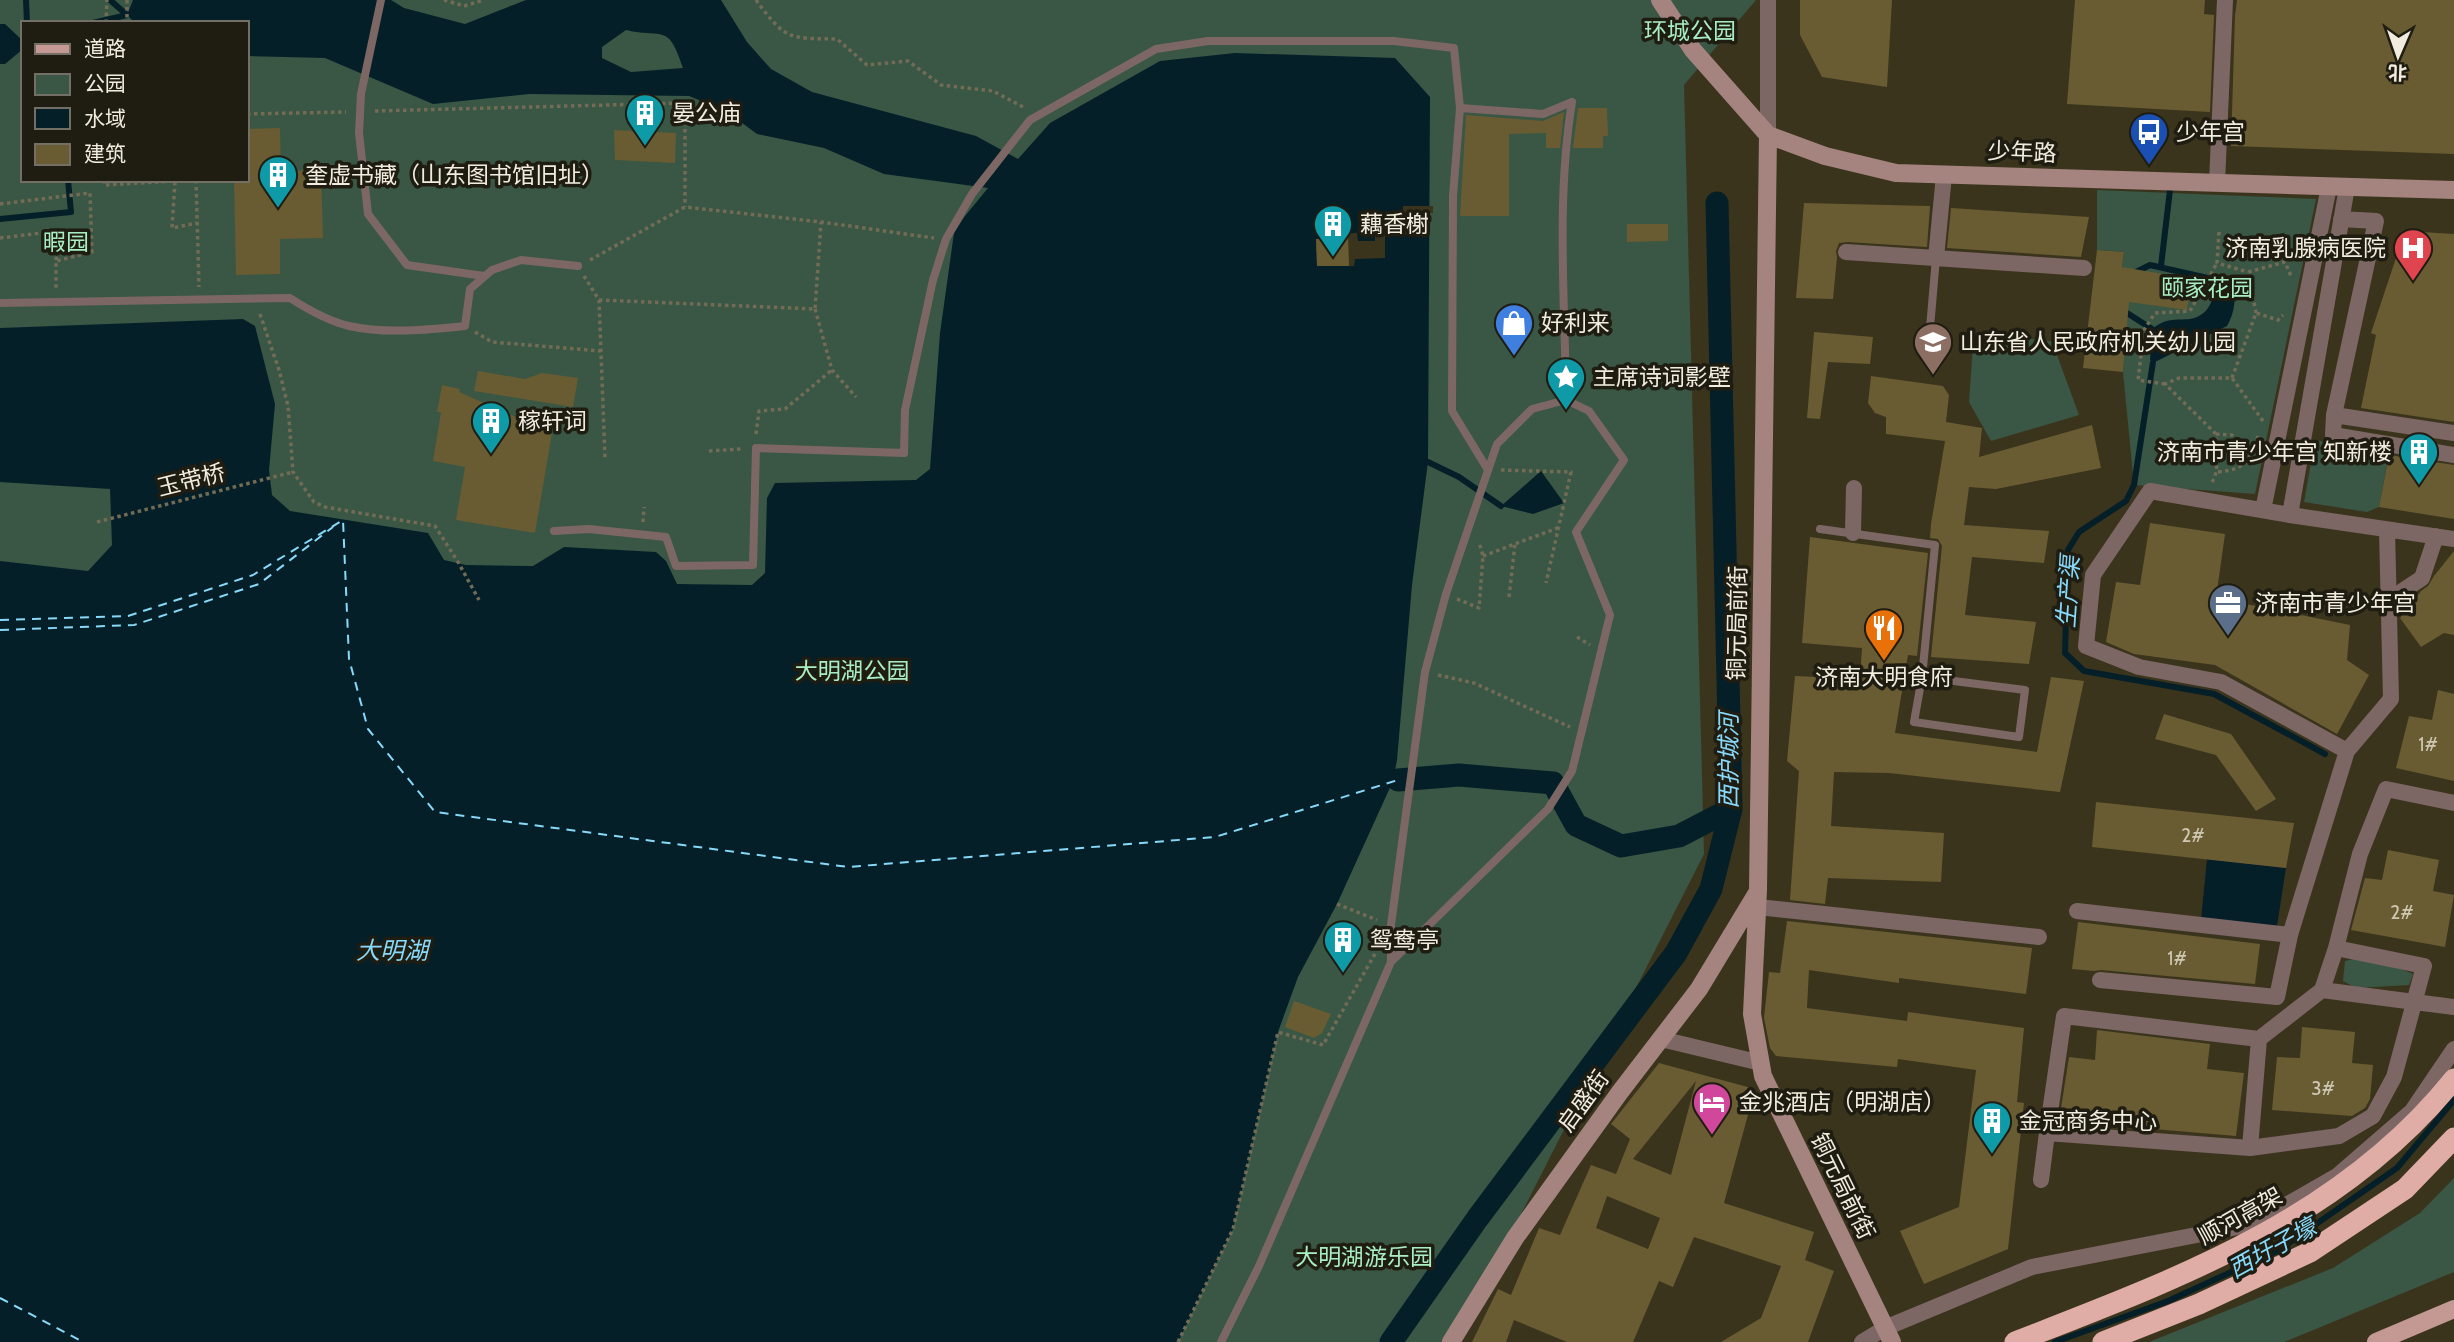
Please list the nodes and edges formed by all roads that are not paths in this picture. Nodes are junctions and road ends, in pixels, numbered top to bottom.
1 (381, 0) edge
2 (1660, 0) edge
3 (1768, 0) edge
4 (2225, 0) edge
5 (1461, 108) junction
6 (1768, 135) junction
7 (1944, 175) junction
8 (2217, 183) junction
9 (2338, 187) junction
10 (2454, 190) edge
11 (2341, 219) junction
12 (1846, 252) dead end
13 (1936, 258) junction
14 (578, 266) road end
15 (2084, 268) dead end
16 (484, 276) junction
17 (0, 303) edge
18 (1930, 328) dead end
19 (1566, 400) junction
20 (2334, 415) junction
21 (2454, 433) edge
22 (2454, 455) edge
23 (1487, 474) junction
24 (1854, 488) dead end
25 (2263, 510) junction
26 (2290, 515) junction
27 (1820, 529) dead end
28 (2387, 530) junction
29 (554, 531) dead end
30 (1853, 533) junction
31 (2436, 536) junction
32 (2454, 539) edge
33 (2389, 600) junction
34 (1922, 677) junction
35 (2347, 751) junction
36 (2454, 803) edge
37 (1758, 899) junction
38 (2077, 911) dead end
39 (2290, 935) junction
40 (2039, 937) dead end
41 (2336, 948) junction
42 (1391, 962) junction
43 (2100, 980) dead end
44 (2322, 990) junction
45 (2413, 1003) junction
46 (2454, 1007) edge
47 (1661, 1038) junction
48 (2259, 1039) junction
49 (2454, 1049) edge
50 (1761, 1063) junction
51 (2257, 1072) junction
52 (2454, 1079) edge
53 (2248, 1087) dead end
54 (2047, 1133) junction
55 (2454, 1138) edge
56 (2250, 1148) junction
57 (2041, 1181) dead end
58 (2454, 1309) edge
59 (1889, 1335) edge
60 (1221, 1342) edge
61 (1451, 1342) edge
62 (1861, 1342) edge
63 (2015, 1342) edge
64 (2103, 1342) edge
65 (2376, 1342) edge

1 - 16 lane
2 - 6 street, 少年路
3 - 6 street, 铜元局前街
4 - 8 street
5 - 19 lane
5 - 23 lane
5 - 29 lane
6 - 7 street, 少年路
6 - 37 street, 铜元局前街
7 - 8 street, 少年路
7 - 13 street
8 - 9 street, 少年路
9 - 10 street, 少年路
9 - 11 street
9 - 25 street
11 - 20 street
11 - 26 street
12 - 13 street
13 - 15 street
13 - 18 lane
14 - 16 lane
16 - 17 lane
19 - 23 lane
19 - 42 lane
20 - 21 street
20 - 22 street
23 - 42 lane
24 - 30 street
25 - 26 street
25 - 35 street
26 - 28 street
27 - 30 lane
28 - 31 street
28 - 33 street
30 - 34 lane
31 - 32 street
31 - 33 street
33 - 35 street
34 - 34 lane
35 - 39 street
36 - 41 street
37 - 40 street
37 - 47 street, 启盛街
37 - 50 street, 铜元局前街
38 - 39 street
39 - 43 street
41 - 44 street
41 - 45 street
42 - 60 lane
44 - 45 street
44 - 48 street
45 - 46 street
45 - 56 street
47 - 50 street
47 - 61 street, 启盛街
48 - 51 street
48 - 54 street
49 - 59 street
50 - 59 street, 铜元局前街
51 - 53 street
51 - 56 street
52 - 63 highway, 顺河高架
54 - 56 street
54 - 57 street
55 - 64 highway
58 - 65 main road
59 - 62 street

